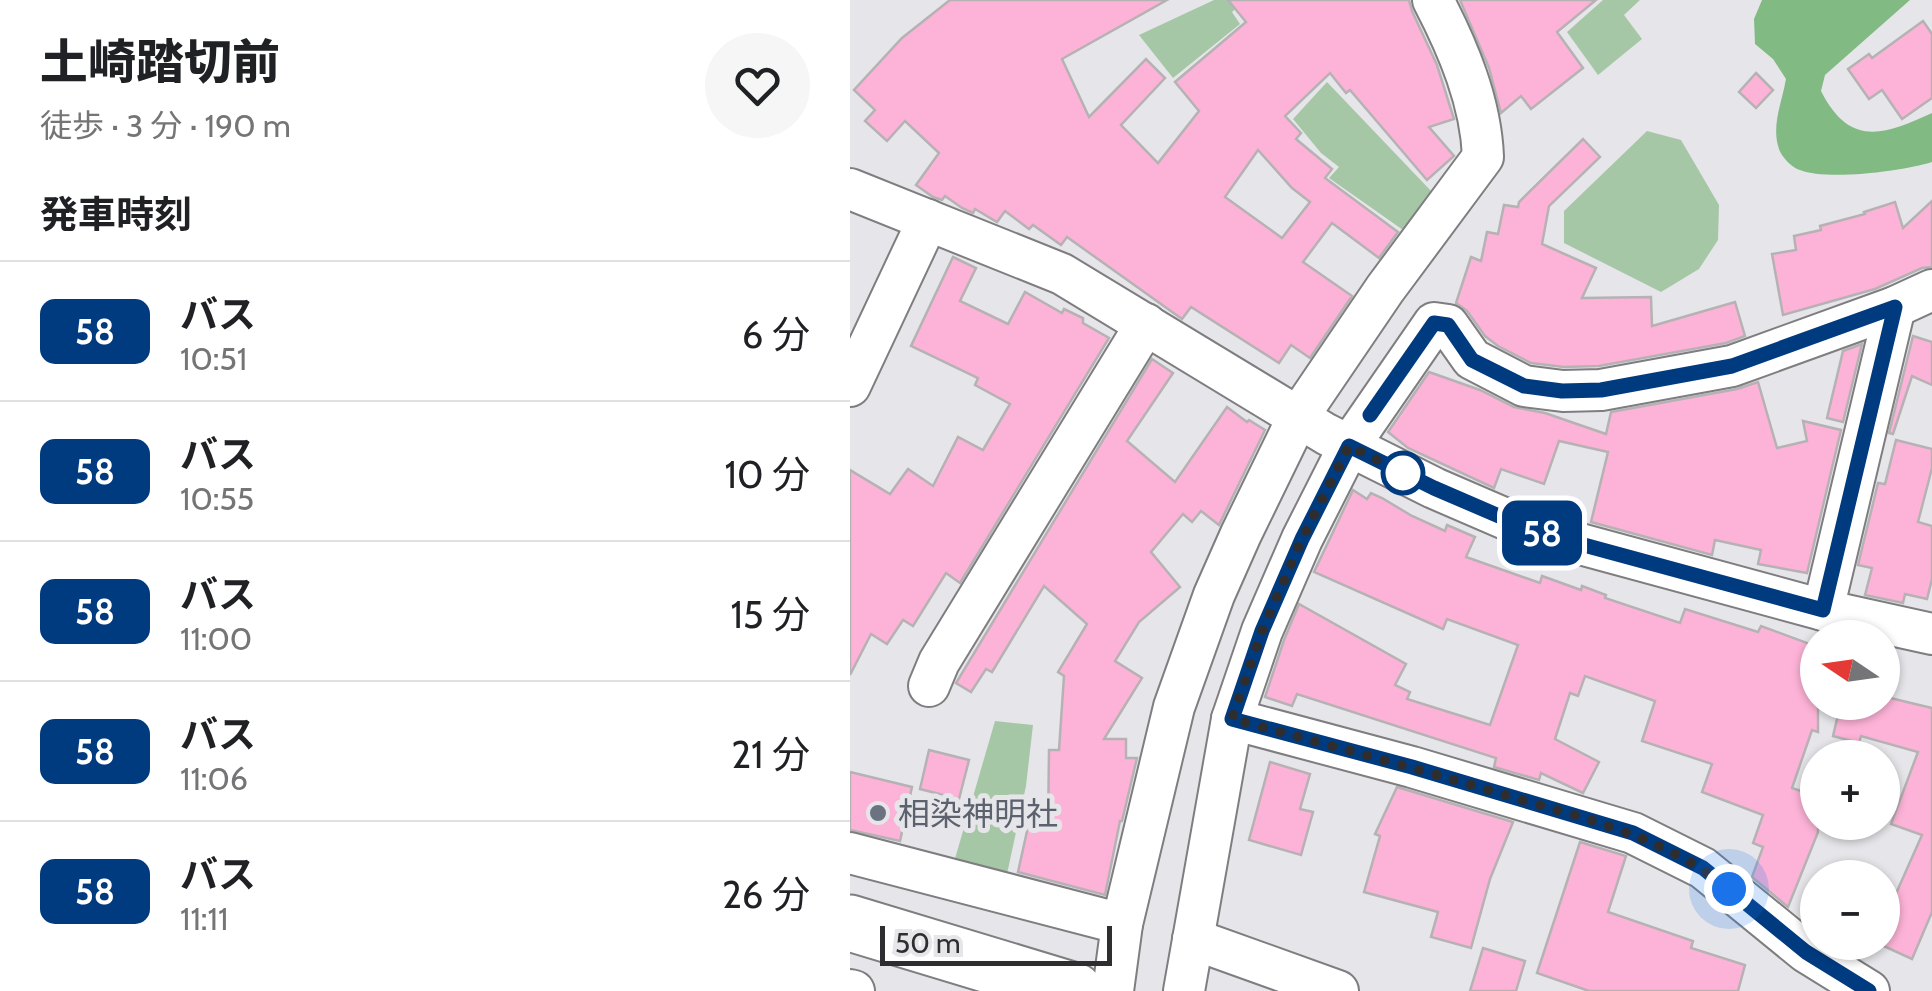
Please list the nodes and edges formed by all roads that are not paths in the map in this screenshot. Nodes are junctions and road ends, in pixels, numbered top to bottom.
1 (1432, 0) edge
2 (850, 189) edge
3 (928, 220) junction
4 (1932, 290) edge
5 (1895, 307) junction
6 (1146, 324) junction
7 (850, 386) edge
8 (1298, 418) junction
9 (1349, 446) junction
10 (1823, 610) junction
11 (1932, 634) edge
12 (929, 686) dead end
13 (1232, 719) junction
14 (850, 853) edge
15 (850, 923) edge
16 (1122, 924) junction
17 (1194, 939) junction
18 (1075, 991) edge
19 (1113, 991) edge
20 (1184, 991) edge
21 (1338, 991) edge
22 (1869, 991) edge

1 - 8 street
2 - 3 street
3 - 6 street
3 - 7 street
4 - 5 street
5 - 9 street
5 - 10 street
6 - 8 street
6 - 12 street
8 - 9 street
8 - 16 street
9 - 10 street
9 - 13 street
10 - 11 street
13 - 17 street
13 - 22 street
14 - 16 street
15 - 18 highway
16 - 19 street
17 - 20 street
17 - 21 street

